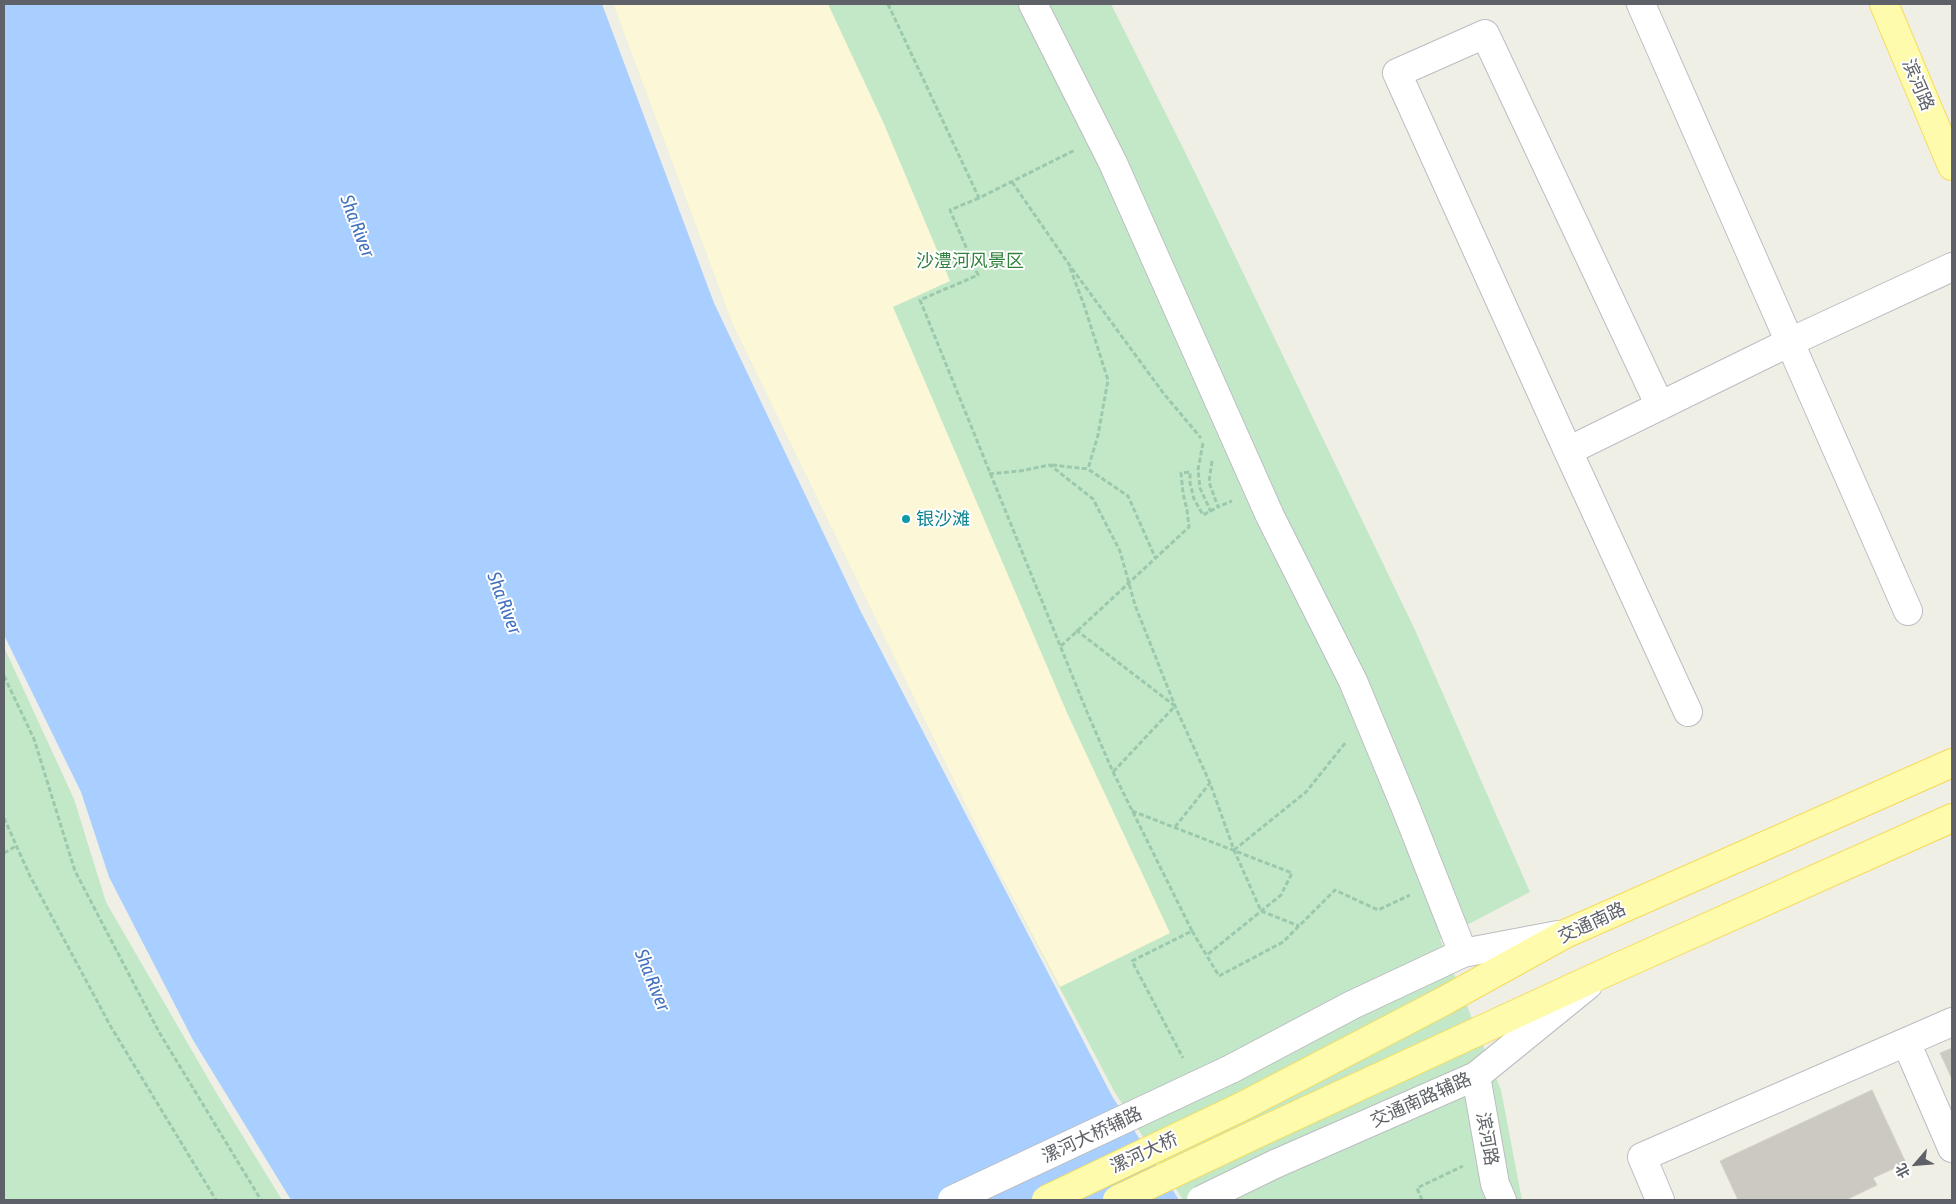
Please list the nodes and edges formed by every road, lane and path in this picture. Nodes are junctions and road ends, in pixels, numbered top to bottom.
1 (888, 4) edge
2 (1033, 4) edge
3 (1641, 4) edge
4 (1884, 4) edge
5 (1100, 137) junction
6 (1952, 166) edge
7 (1012, 182) junction
8 (979, 198) junction
9 (1068, 263) junction
10 (1952, 267) edge
11 (1790, 342) junction
12 (1660, 406) junction
13 (1568, 451) junction
14 (1050, 465) junction
15 (1088, 469) junction
16 (990, 474) junction
17 (1218, 508) dead end
18 (1211, 512) junction
19 (1155, 558) junction
20 (1128, 582) junction
21 (1908, 611) dead end
22 (1076, 630) junction
23 (1061, 646) junction
24 (4, 676) edge
25 (1175, 706) junction
26 (1688, 712) dead end
27 (1371, 725) junction
28 (1952, 763) edge
29 (1113, 772) junction
30 (1210, 783) junction
31 (1132, 811) junction
32 (4, 818) edge
33 (1952, 818) edge
34 (1176, 828) junction
35 (16, 846) junction
36 (1234, 850) junction
37 (4, 853) edge
38 (1435, 884) junction
39 (1261, 911) junction
40 (1299, 926) junction
41 (1192, 931) junction
42 (1565, 934) junction
43 (1463, 953) junction
44 (1207, 955) junction
45 (1600, 975) junction
46 (1952, 1022) edge
47 (1906, 1042) junction
48 (1186, 1065) dead end
49 (1476, 1076) junction
50 (1243, 1106) joint
51 (1952, 1148) edge
52 (1490, 1154) junction
53 (216, 1200) edge
54 (261, 1200) edge
55 (952, 1200) edge
56 (1046, 1200) edge
57 (1117, 1200) edge
58 (1201, 1200) edge
59 (1422, 1200) edge
60 (1502, 1200) edge
61 (1660, 1200) edge

1 - 8 path
2 - 5 street
3 - 11 street
4 - 6 main road, 滨河路
5 - 7 path
5 - 27 street
7 - 8 path
7 - 9 path
8 - 16 path
9 - 15 path
9 - 18 path
10 - 11 street
11 - 12 street
11 - 21 street
12 - 13 street
12 - 13 street
13 - 26 street
14 - 15 path
14 - 16 path
14 - 20 path
15 - 19 path
16 - 23 path
17 - 18 path
18 - 19 path
19 - 20 path
20 - 22 path
20 - 25 path
22 - 23 path
22 - 25 path
23 - 29 path
24 - 54 path
25 - 29 path
25 - 30 path
27 - 36 path
27 - 38 street
28 - 42 main road, 交通南路
29 - 31 path
30 - 34 path
30 - 36 path
31 - 34 path
31 - 41 path
32 - 35 path
33 - 45 main road
34 - 36 path
35 - 37 path
35 - 53 path
36 - 39 path
36 - 39 path
38 - 40 path
38 - 43 street
39 - 40 path
39 - 44 path
40 - 44 path
41 - 44 path
41 - 48 path
42 - 43 street
42 - 50 main road, 交通南路
43 - 55 street, 漯河大桥辅路, bridge
45 - 49 street, 交通南路辅路
45 - 57 main road, 漯河大桥, bridge
46 - 47 street
47 - 51 street
47 - 61 street
49 - 52 street, 滨河路
49 - 58 street, 交通南路辅路, bridge
50 - 56 main road, 漯河大桥, bridge
52 - 59 path
52 - 60 street, 滨河路

